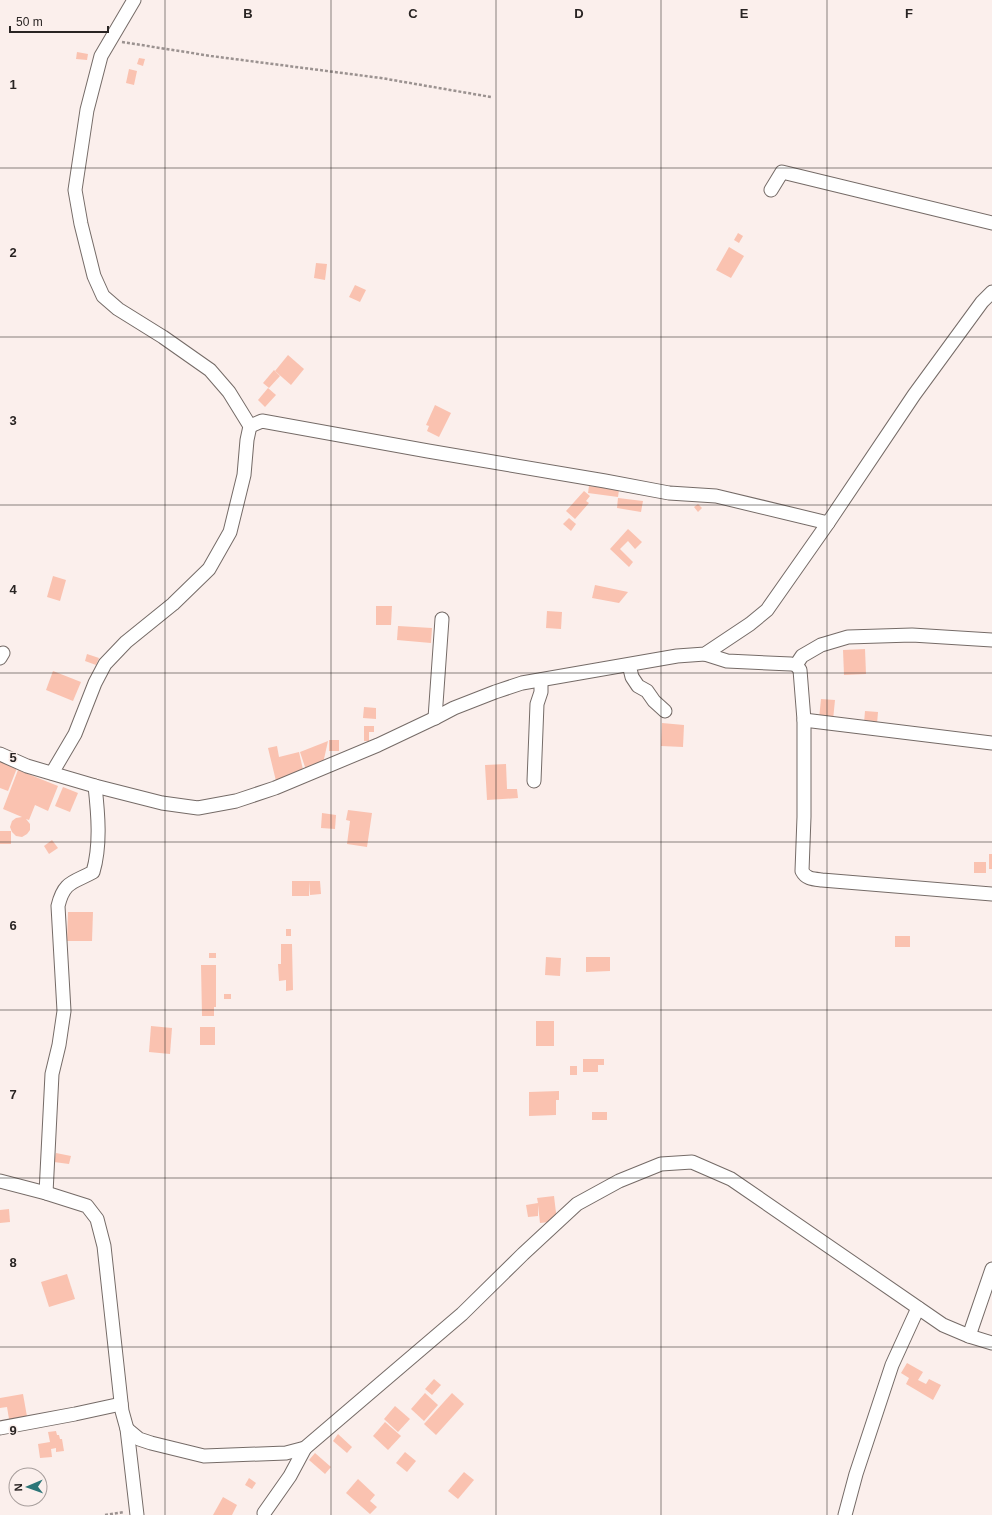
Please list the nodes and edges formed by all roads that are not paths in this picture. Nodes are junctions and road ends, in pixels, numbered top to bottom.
1 (134, 0) edge
2 (770, 190) dead end
3 (992, 223) edge
4 (992, 292) edge
5 (250, 426) junction
6 (828, 523) junction
7 (442, 619) dead end
8 (992, 640) edge
9 (705, 654) junction
10 (629, 665) junction
11 (796, 665) junction
12 (541, 680) junction
13 (665, 711) dead end
14 (435, 718) junction
15 (804, 720) junction
16 (992, 743) edge
17 (0, 754) edge
18 (52, 773) junction
19 (534, 781) dead end
20 (95, 786) junction
21 (992, 894) edge
22 (0, 1181) edge
23 (46, 1193) junction
24 (992, 1269) edge
25 (918, 1308) junction
26 (969, 1336) junction
27 (992, 1343) edge
28 (121, 1404) junction
29 (0, 1428) edge
30 (127, 1429) junction
31 (305, 1448) junction
32 (137, 1512) edge
33 (264, 1513) dead end
34 (845, 1515) edge

1 - 5 street
2 - 3 street
4 - 6 street
5 - 6 street
5 - 18 street
6 - 9 street
7 - 14 street
8 - 11 street
9 - 10 street
9 - 11 street
10 - 12 street
10 - 13 street
11 - 15 street
12 - 14 street
12 - 19 street
14 - 20 street
15 - 16 street
15 - 21 street
17 - 18 street
18 - 20 street
20 - 23 street
22 - 23 street
23 - 28 street
24 - 26 street
25 - 26 street
25 - 31 street
25 - 34 street
26 - 27 street
28 - 29 street
28 - 30 street
30 - 31 street
30 - 32 street
31 - 33 street

